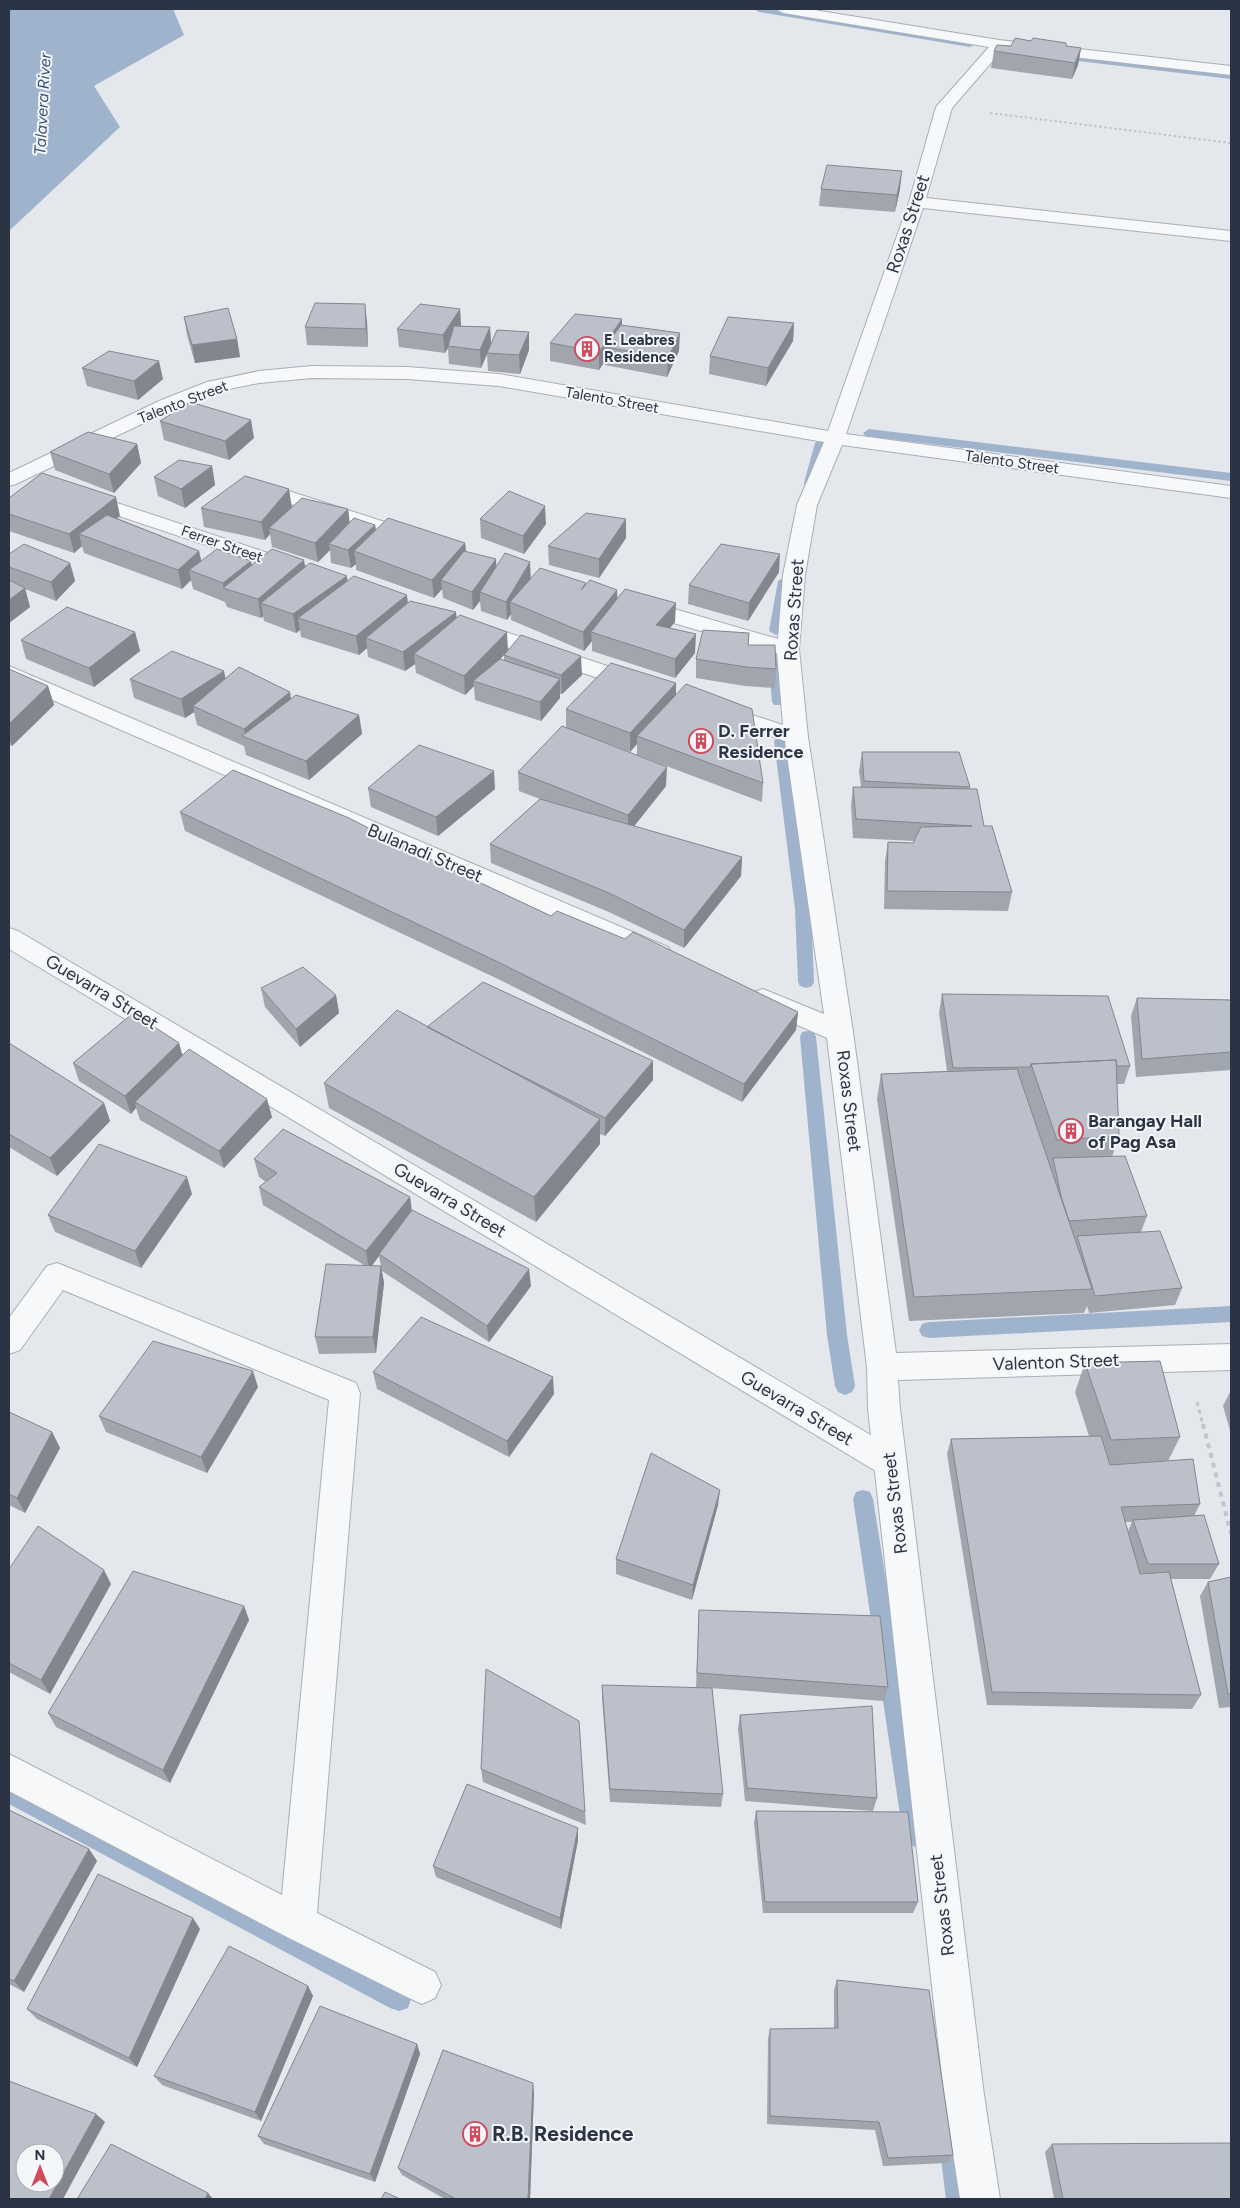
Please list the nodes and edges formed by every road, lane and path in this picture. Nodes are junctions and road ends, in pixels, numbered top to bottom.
1 (783, 9) edge
2 (999, 44) junction
3 (1231, 70) edge
4 (944, 107) junction
5 (1231, 142) edge
6 (916, 202) junction
7 (1231, 236) edge
8 (835, 438) junction
9 (14, 478) edge
10 (267, 490) edge
11 (1231, 492) edge
12 (438, 545) edge
13 (312, 575) edge
14 (618, 600) edge
15 (454, 622) edge
16 (788, 649) junction
17 (9, 673) edge
18 (654, 689) edge
19 (701, 705) edge
20 (796, 737) junction
21 (9, 936) edge
22 (676, 961) edge
23 (740, 989) edge
24 (840, 1032) junction
25 (9, 1341) edge
26 (1231, 1357) edge
27 (1182, 1359) junction
28 (882, 1367) junction
29 (890, 1463) junction
30 (1231, 1534) edge
31 (9, 1772) edge
32 (298, 1923) junction
33 (422, 1985) dead end
34 (980, 2199) edge

1 - 2 street
2 - 3 street
2 - 4 street, Roxas Street
4 - 5 path
4 - 6 street, Roxas Street
6 - 7 street
6 - 8 street, Roxas Street
8 - 9 street, Talento Street
8 - 11 street, Talento Street
8 - 16 street, Roxas Street
9 - 13 street, Ferrer Street
10 - 12 street
14 - 16 street
15 - 18 street
16 - 20 street, Roxas Street
17 - 22 street, Bulanadi Street
19 - 20 street
20 - 24 street, Roxas Street
21 - 29 street, Guevarra Street
23 - 24 street
24 - 28 street, Roxas Street
25 - 32 street
26 - 27 street, Valenton Street
27 - 28 street, Valenton Street
27 - 30 path
28 - 29 street, Roxas Street
29 - 34 street, Roxas Street
31 - 32 street
32 - 33 street

